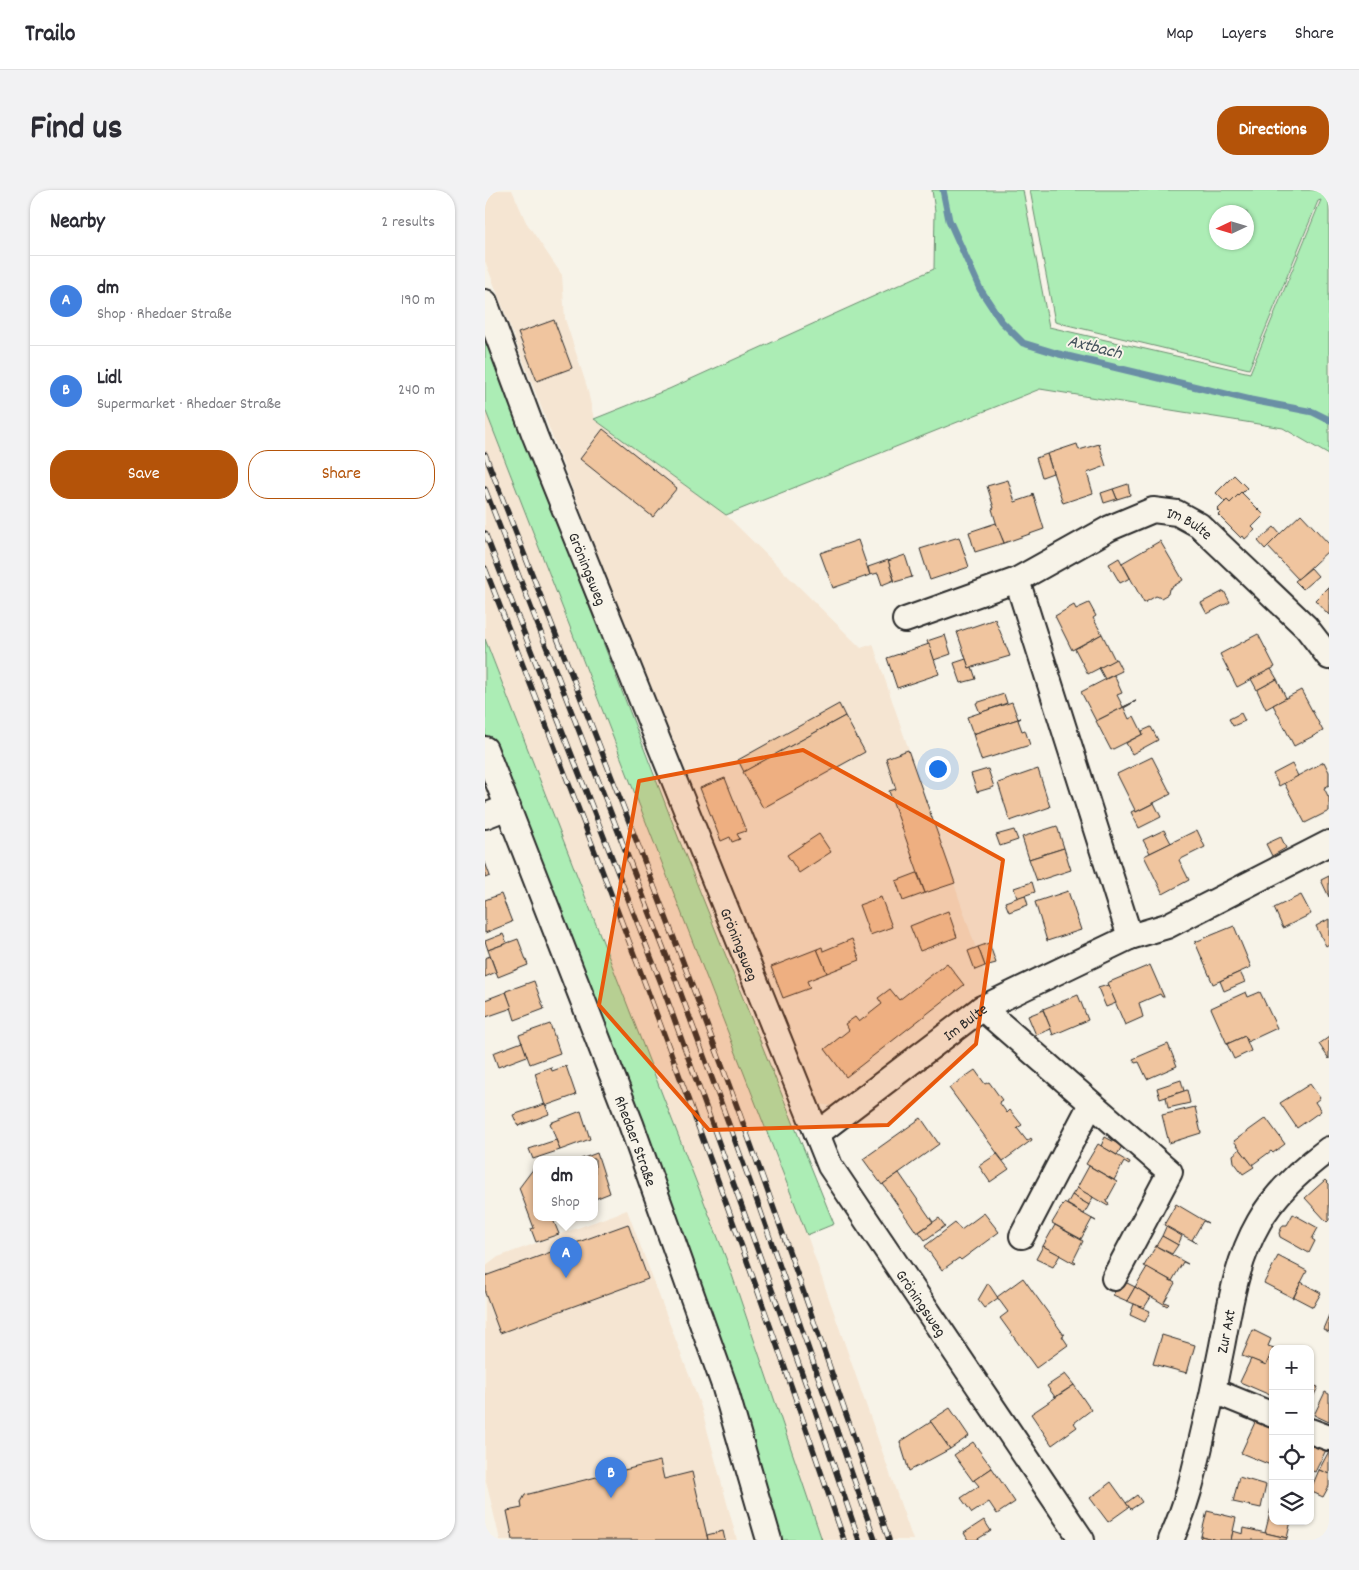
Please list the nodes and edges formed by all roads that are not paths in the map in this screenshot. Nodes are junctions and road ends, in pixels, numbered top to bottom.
1 (485, 302) edge
2 (1017, 580) junction
3 (905, 620) dead end
4 (1329, 657) edge
5 (485, 749) edge
6 (508, 807) junction
7 (485, 816) edge
8 (1329, 844) edge
9 (1130, 937) junction
10 (981, 1008) junction
11 (1091, 1104) junction
12 (817, 1134) junction
13 (1329, 1149) edge
14 (1022, 1236) dead end
15 (1113, 1278) dead end
16 (1214, 1391) junction
17 (1269, 1413) edge
18 (1314, 1432) edge
19 (1329, 1438) edge
20 (769, 1540) edge
21 (1082, 1540) edge
22 (1171, 1540) edge

1 - 12 street, Gröningsweg
2 - 3 street, Im Bulte
2 - 4 street, Im Bulte
2 - 9 street
5 - 6 street, Rhedaer Straße
6 - 7 street
6 - 20 street, Rhedaer Straße
8 - 9 street, Im Bulte
9 - 10 street, Im Bulte
10 - 11 street
10 - 12 street, Im Bulte
11 - 14 street
11 - 15 street
12 - 21 street, Gröningsweg
13 - 16 street, Zur Axt
16 - 17 street
16 - 22 street, Zur Axt
18 - 19 street

